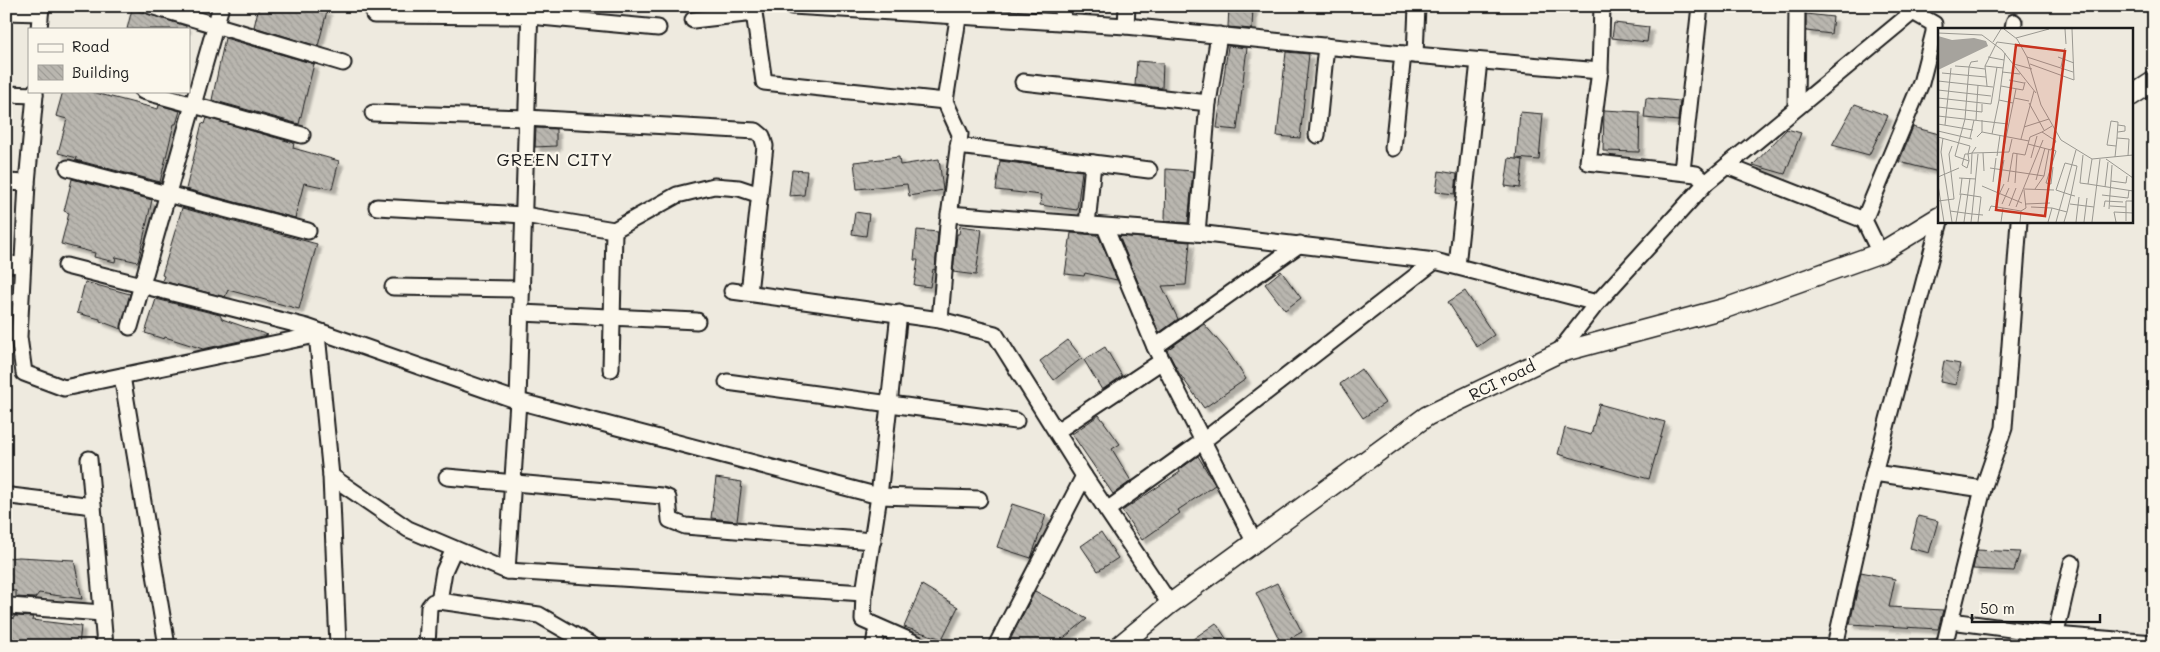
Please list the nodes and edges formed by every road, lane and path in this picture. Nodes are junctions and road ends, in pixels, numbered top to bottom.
1 (151, 6) edge
2 (221, 6) edge
3 (792, 6) edge
4 (1063, 6) edge
5 (1127, 6) edge
6 (1417, 6) edge
7 (1602, 6) edge
8 (1700, 6) edge
9 (1797, 6) edge
10 (1917, 9) edge
11 (41, 10) edge
12 (754, 10) edge
13 (530, 11) edge
14 (6, 12) edge
15 (959, 12) edge
16 (374, 15) dead end
17 (693, 20) dead end
18 (1062, 22) junction
19 (216, 25) junction
20 (1126, 26) junction
21 (39, 28) edge
22 (658, 28) dead end
23 (1219, 35) junction
24 (1326, 46) junction
25 (1409, 55) junction
26 (1479, 61) junction
27 (343, 63) dead end
28 (1600, 71) junction
29 (2154, 81) edge
30 (1023, 82) dead end
31 (147, 92) edge
32 (35, 93) edge
33 (6, 94) edge
34 (2132, 95) edge
35 (945, 101) junction
36 (1208, 103) junction
37 (193, 105) junction
38 (1796, 107) junction
39 (373, 113) dead end
40 (526, 118) junction
41 (302, 135) dead end
42 (1317, 135) dead end
43 (958, 146) junction
44 (1392, 148) dead end
45 (1093, 163) junction
46 (1727, 166) junction
47 (68, 168) dead end
48 (1149, 170) dead end
49 (1682, 171) junction
50 (6, 182) edge
51 (27, 183) junction
52 (1706, 183) junction
53 (168, 193) junction
54 (760, 195) junction
55 (377, 207) dead end
56 (524, 214) junction
57 (949, 214) junction
58 (1938, 218) edge
59 (1864, 220) junction
60 (1940, 222) edge
61 (2019, 222) edge
62 (1087, 225) junction
63 (1105, 227) junction
64 (614, 230) junction
65 (308, 231) dead end
66 (1197, 233) junction
67 (1300, 244) junction
68 (1880, 253) junction
69 (1435, 261) junction
70 (6, 264) edge
71 (22, 265) junction
72 (66, 266) dead end
73 (1457, 266) junction
74 (141, 287) junction
75 (393, 287) dead end
76 (522, 289) junction
77 (732, 291) dead end
78 (749, 293) junction
79 (1597, 303) junction
80 (521, 313) junction
81 (899, 313) junction
82 (611, 316) junction
83 (940, 320) junction
84 (697, 321) dead end
85 (130, 328) dead end
86 (317, 332) junction
87 (12, 337) edge
88 (1155, 347) junction
89 (1558, 353) junction
90 (1162, 361) junction
91 (611, 369) dead end
92 (122, 376) junction
93 (728, 382) dead end
94 (518, 401) junction
95 (890, 402) junction
96 (1016, 420) dead end
97 (1057, 431) junction
98 (1203, 441) junction
99 (89, 459) dead end
100 (1874, 473) junction
101 (330, 476) junction
102 (1084, 476) junction
103 (447, 477) dead end
104 (513, 484) junction
105 (1983, 489) junction
106 (12, 496) dead end
107 (879, 496) junction
108 (979, 498) dead end
109 (93, 506) junction
110 (1107, 510) junction
111 (873, 541) junction
112 (1255, 543) junction
113 (454, 549) junction
114 (2072, 563) dead end
115 (507, 571) junction
116 (864, 593) junction
117 (439, 601) junction
118 (1170, 604) junction
119 (10, 606) dead end
120 (102, 613) junction
121 (1951, 621) junction
122 (877, 627) junction
123 (2054, 640) edge
124 (2145, 644) edge
125 (105, 646) edge
126 (167, 646) edge
127 (338, 646) edge
128 (427, 646) edge
129 (593, 646) edge
130 (874, 646) edge
131 (922, 646) edge
132 (996, 646) edge
133 (1119, 646) edge
134 (1835, 646) edge
135 (1944, 646) edge

1 - 19 street
2 - 19 street
3 - 15 street
4 - 18 street
5 - 20 street
6 - 25 street
7 - 28 street
8 - 49 street
9 - 38 street
10 - 38 street
10 - 59 street
11 - 14 street
11 - 21 street
12 - 17 street
12 - 35 street
13 - 16 street
13 - 22 street
13 - 40 street
15 - 18 street
15 - 35 street
18 - 20 street
19 - 27 street
19 - 37 street
20 - 23 street
23 - 24 street
23 - 36 street
24 - 25 street
24 - 42 street
25 - 26 street
25 - 44 street
26 - 28 street
26 - 73 street
28 - 49 street
29 - 34 street
30 - 36 street
31 - 37 street
32 - 33 street
32 - 51 street
35 - 43 street
36 - 66 street
37 - 41 street
37 - 53 street
38 - 46 street
39 - 40 street
40 - 54 street
40 - 56 street
43 - 45 street
43 - 57 street
45 - 48 street
45 - 62 street
46 - 52 street
46 - 59 street
47 - 53 street
49 - 52 street
50 - 51 street
51 - 71 street
52 - 79 street
53 - 65 street
53 - 74 street
54 - 64 street
54 - 78 street
55 - 56 street
56 - 64 street
56 - 76 street
57 - 62 street
57 - 83 street
58 - 68 street, RCI road
59 - 68 street
60 - 100 street
61 - 105 street
62 - 63 street
63 - 66 street
63 - 88 street
64 - 82 street
66 - 67 street
67 - 69 street
67 - 88 street
68 - 89 street, RCI road
69 - 73 street
69 - 98 street
70 - 71 street
71 - 87 street
72 - 74 street
73 - 79 street
74 - 85 street
74 - 86 street
75 - 76 street
76 - 80 street
77 - 78 street
78 - 81 street
79 - 89 street
80 - 82 street
80 - 94 street
81 - 83 street
81 - 95 street
82 - 84 street
82 - 91 street
83 - 97 street
86 - 92 street
86 - 94 street
86 - 101 street
87 - 92 street
88 - 90 street
89 - 112 street, RCI road
90 - 97 street
90 - 98 street
92 - 126 street
93 - 95 street
94 - 104 street
94 - 107 street
95 - 96 street
95 - 107 street
97 - 102 street
98 - 110 street
98 - 112 street
99 - 109 street
100 - 105 street
100 - 134 street
101 - 113 street
101 - 127 street
102 - 110 street
102 - 132 street
103 - 104 street
104 - 111 street
104 - 115 street
105 - 121 street
106 - 109 street
107 - 108 street
107 - 111 street
109 - 120 street
110 - 118 street
111 - 116 street
112 - 118 street, RCI road
113 - 115 street
113 - 117 street
114 - 123 street
115 - 116 street
116 - 122 street
117 - 128 street
117 - 129 street
118 - 133 street, RCI road
119 - 120 street
120 - 125 street
121 - 123 street
121 - 135 street
122 - 130 street
122 - 131 street
123 - 124 street

